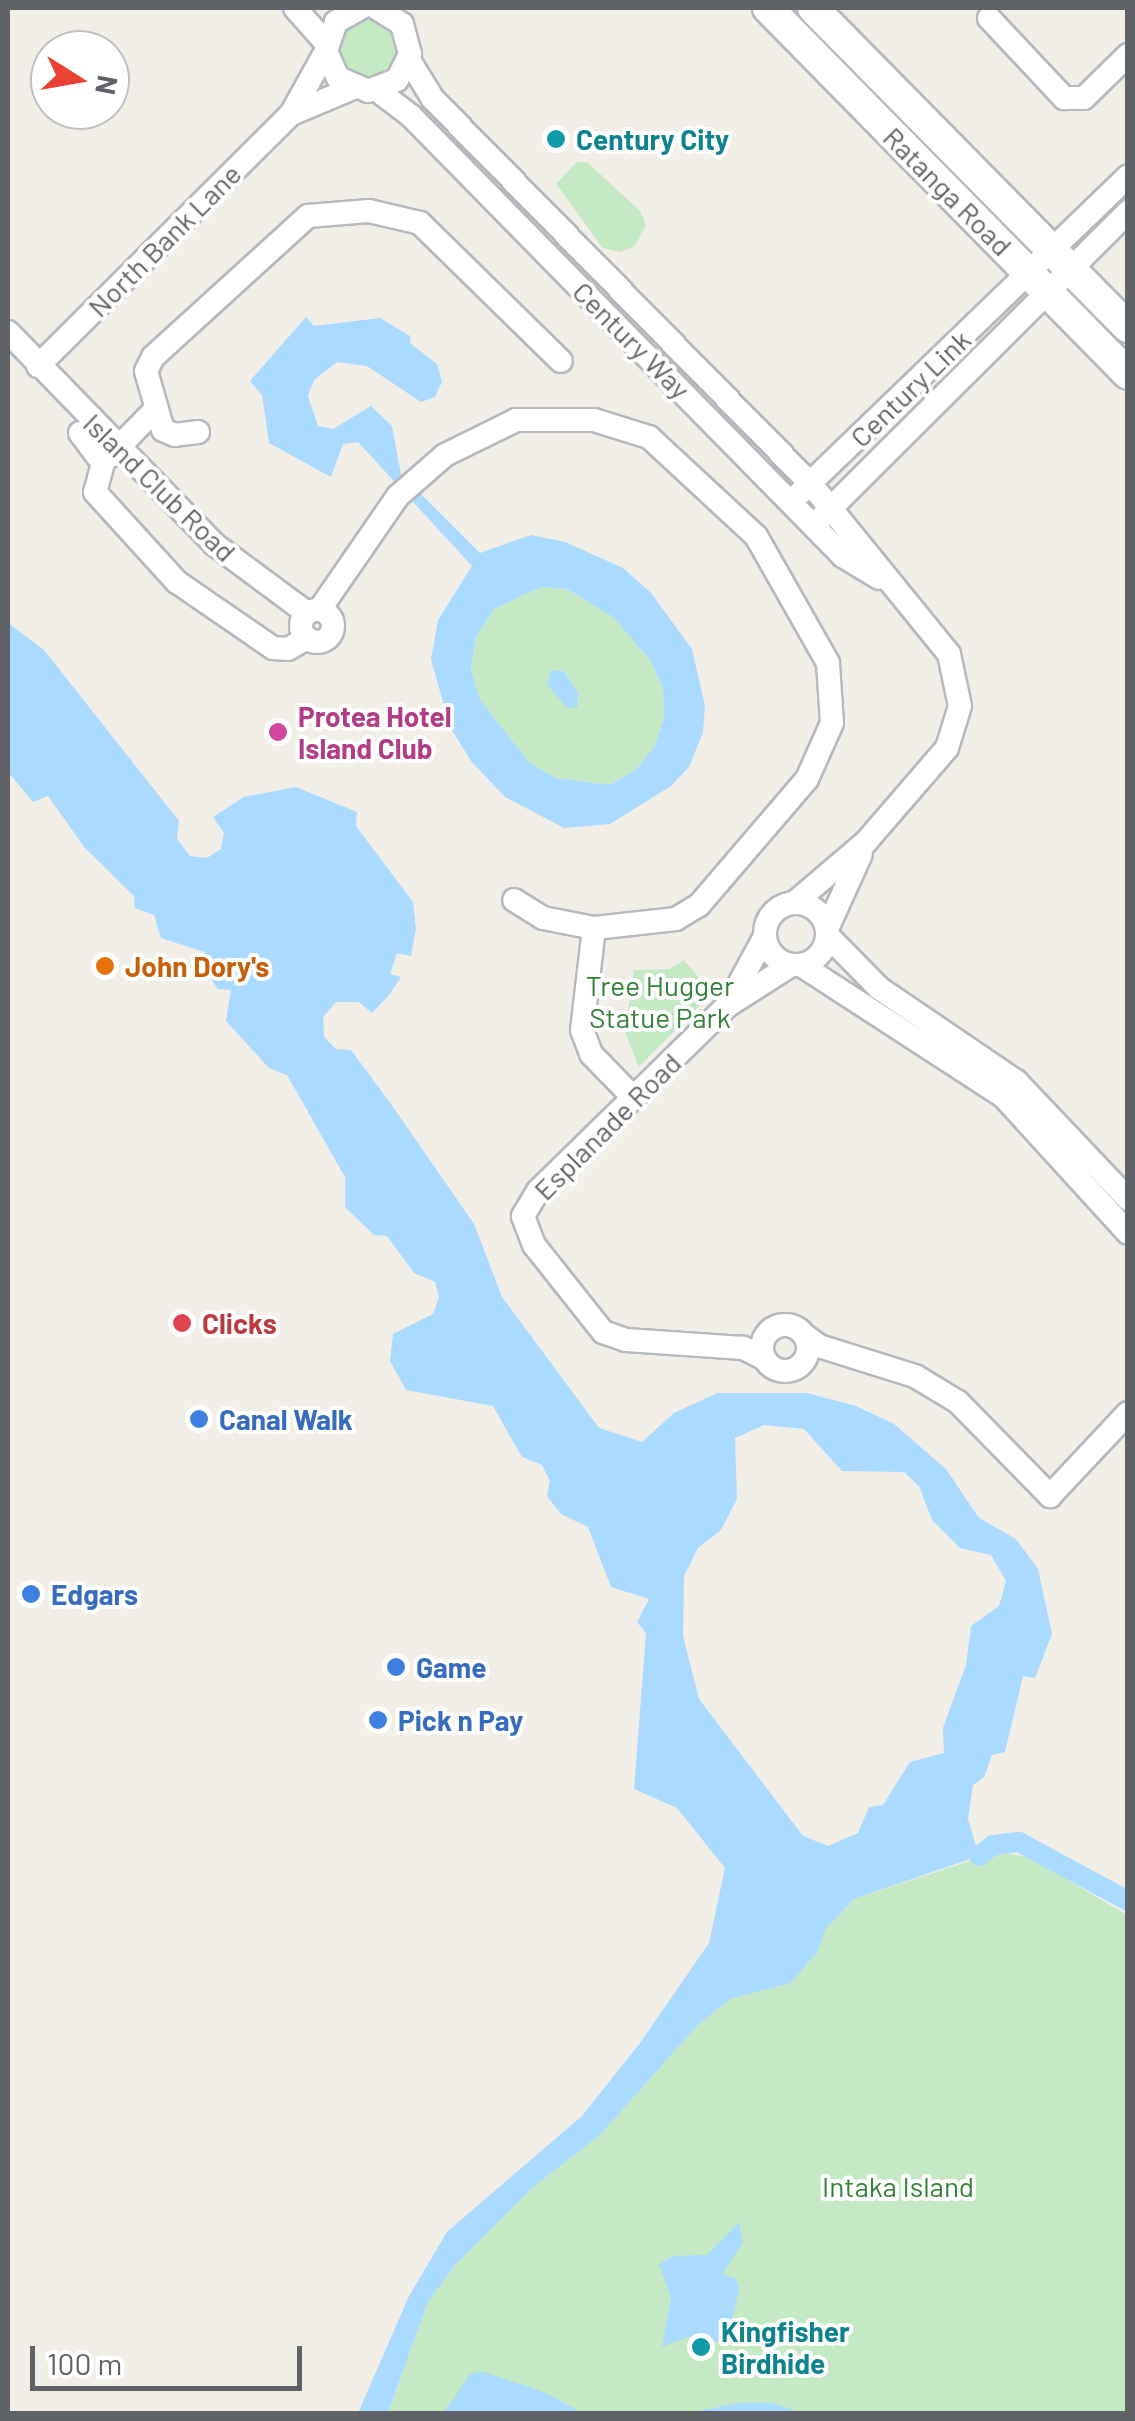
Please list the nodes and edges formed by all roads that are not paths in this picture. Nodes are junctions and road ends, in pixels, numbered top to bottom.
1 (296, 8) edge
2 (359, 8) edge
3 (376, 8) edge
4 (768, 8) edge
5 (814, 8) edge
6 (989, 18) dead end
7 (326, 48) junction
8 (1128, 56) edge
9 (409, 60) junction
10 (353, 88) junction
11 (377, 90) junction
12 (291, 114) junction
13 (1128, 176) edge
14 (1128, 212) edge
15 (1060, 261) junction
16 (1038, 282) junction
17 (1128, 327) edge
18 (8, 332) edge
19 (560, 361) dead end
20 (38, 366) junction
21 (1128, 374) edge
22 (154, 412) junction
23 (198, 432) dead end
24 (111, 455) junction
25 (810, 484) junction
26 (790, 503) junction
27 (832, 508) junction
28 (814, 526) junction
29 (890, 585) junction
30 (313, 611) junction
31 (866, 842) junction
32 (514, 900) dead end
33 (794, 903) junction
34 (594, 928) junction
35 (827, 932) junction
36 (765, 936) junction
37 (796, 965) junction
38 (727, 1006) junction
39 (638, 1094) junction
40 (1128, 1199) edge
41 (1128, 1233) edge
42 (767, 1333) junction
43 (804, 1335) junction
44 (743, 1348) junction
45 (846, 1354) junction
46 (765, 1359) junction
47 (804, 1361) junction
48 (1128, 1413) edge

1 - 7 street
2 - 7 street, North Bank Lane
3 - 9 street, Century Way
4 - 16 main road, Ratanga Road
5 - 15 main road, Ratanga Road
6 - 8 street
7 - 10 street
7 - 12 street, North Bank Lane
9 - 11 street
9 - 25 street, Century Way
10 - 11 street
10 - 12 street, North Bank Lane
11 - 26 street, Century Way
12 - 20 street, North Bank Lane
13 - 15 street
14 - 15 street
15 - 16 street
15 - 17 main road, Ratanga Road
16 - 21 main road, Ratanga Road
16 - 25 street, Century Link
16 - 27 street, Century Link
18 - 20 street, Island Club Road
19 - 22 street
20 - 24 street, Island Club Road
22 - 23 street
22 - 24 street
24 - 30 street, Island Club Road
24 - 30 street, Island Club Road
25 - 26 street, Century Link
25 - 27 street, Century Way
26 - 28 street, Century Way
27 - 28 street, Century Link
27 - 29 street, Century Way
28 - 29 street, Century Way
29 - 31 street, Century Way
30 - 34 street
31 - 33 street, Century Way
31 - 35 street, Century Way
32 - 34 street
33 - 35 street
33 - 36 street
34 - 39 street
35 - 37 street
35 - 40 street
36 - 37 street
36 - 38 street, Esplanade Road
37 - 38 street, Esplanade Road
37 - 41 street
38 - 39 street, Esplanade Road
39 - 44 street, Esplanade Road
42 - 43 street
42 - 44 street
42 - 46 street
43 - 45 street
43 - 47 street
44 - 46 street, Esplanade Road
45 - 47 street
45 - 48 street
46 - 47 street

